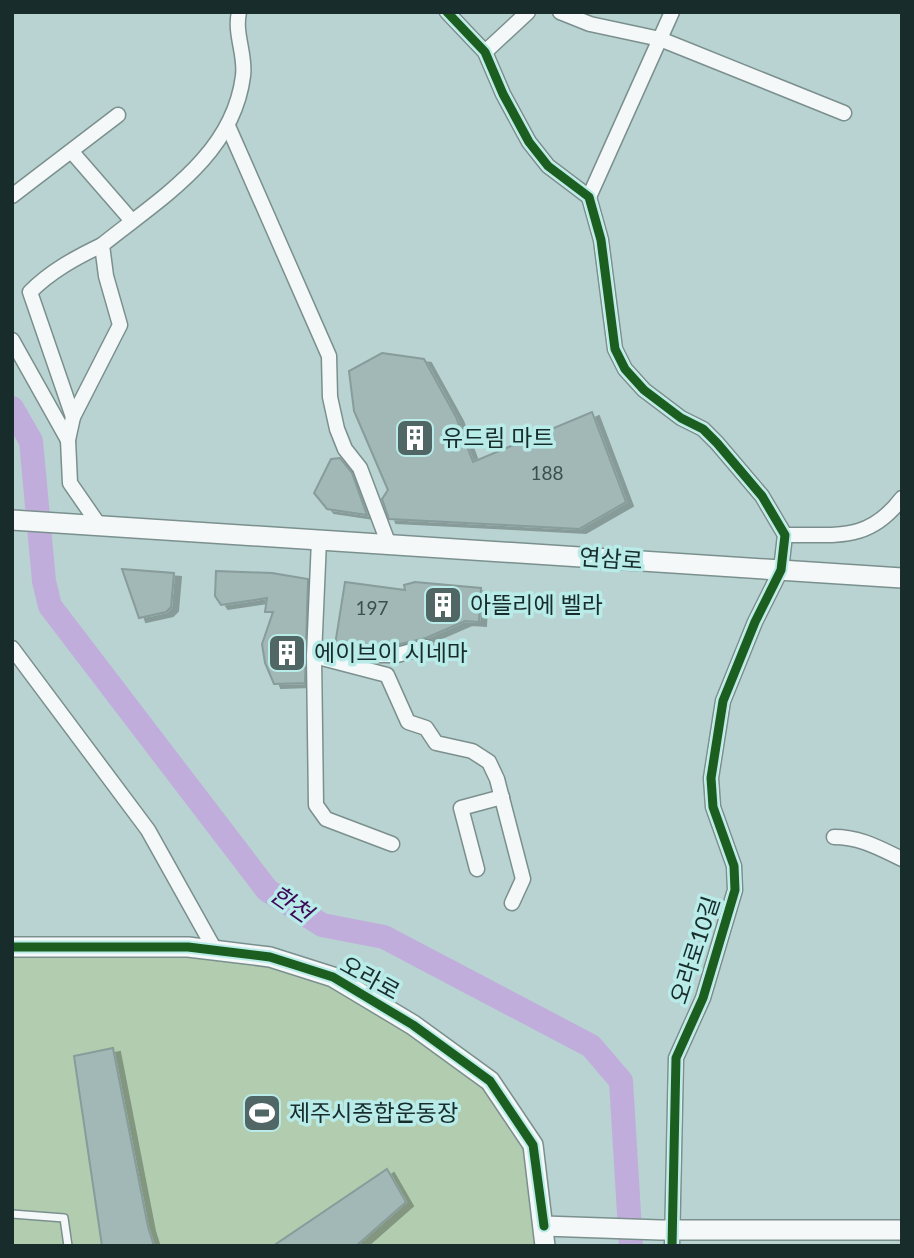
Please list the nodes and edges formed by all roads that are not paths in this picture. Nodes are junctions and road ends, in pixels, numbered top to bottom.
1 (239, 12) edge
2 (447, 12) edge
3 (528, 12) edge
4 (559, 12) edge
5 (672, 12) edge
6 (660, 39) junction
7 (485, 52) junction
8 (844, 113) dead end
9 (118, 115) dead end
10 (228, 126) junction
11 (72, 152) junction
12 (12, 196) edge
13 (589, 197) junction
14 (132, 221) junction
15 (102, 245) junction
16 (12, 340) edge
17 (74, 418) junction
18 (68, 440) junction
19 (902, 498) edge
20 (12, 520) edge
21 (99, 525) junction
22 (785, 535) junction
23 (319, 540) junction
24 (389, 545) junction
25 (781, 570) junction
26 (902, 578) edge
27 (426, 647) dead end
28 (12, 648) edge
29 (314, 656) junction
30 (502, 797) junction
31 (834, 837) dead end
32 (392, 844) dead end
33 (902, 859) edge
34 (477, 869) dead end
35 (512, 903) dead end
36 (12, 946) edge
37 (215, 950) junction
38 (12, 1214) edge
39 (544, 1226) junction
40 (902, 1230) edge
41 (668, 1235) edge
42 (68, 1246) edge
43 (545, 1246) edge

1 - 10 street
2 - 7 street
3 - 7 street
4 - 6 street
5 - 6 street
6 - 8 street
6 - 13 street
7 - 13 street
9 - 11 street
10 - 14 street
10 - 24 street
11 - 12 street
11 - 14 street
13 - 22 street
14 - 15 street
15 - 17 street
15 - 17 street
16 - 18 street
17 - 18 street
18 - 21 street
19 - 22 street
20 - 21 main road, 연삼로
21 - 23 main road, 연삼로
22 - 25 street
23 - 24 main road, 연삼로
23 - 29 street
24 - 25 main road, 연삼로
25 - 26 main road, 연삼로
25 - 41 street, 오라로10길
27 - 29 street
28 - 37 street
29 - 30 street
29 - 32 street
30 - 34 street
30 - 35 street
31 - 33 street
36 - 37 main road, 오라로
37 - 39 main road, 오라로
38 - 42 lane
39 - 41 main road
39 - 43 main road, 오라로
40 - 41 main road

